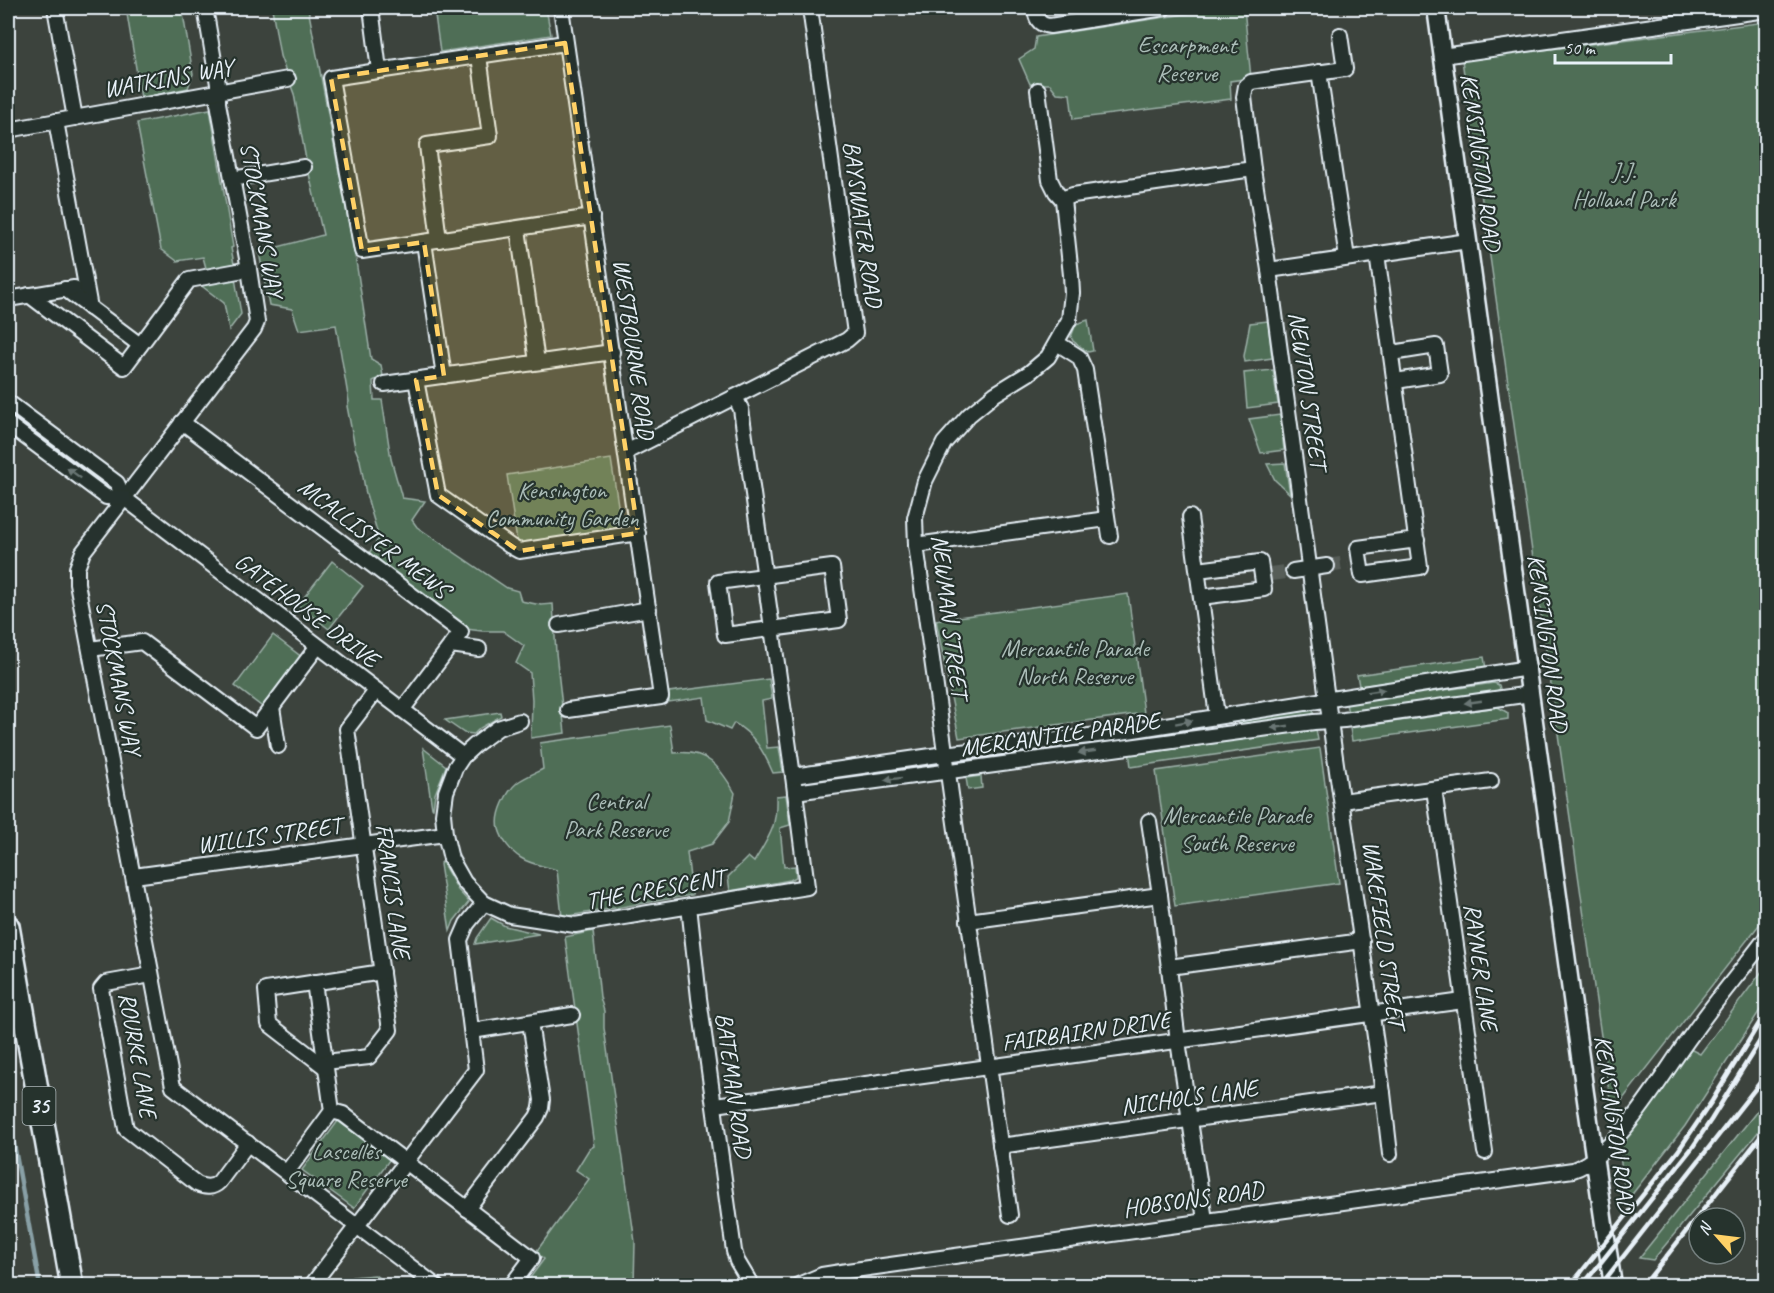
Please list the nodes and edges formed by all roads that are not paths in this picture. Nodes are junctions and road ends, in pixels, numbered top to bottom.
1 (56, 8) edge
2 (205, 8) edge
3 (371, 8) edge
4 (561, 8) edge
5 (810, 8) edge
6 (1035, 8) edge
7 (1164, 8) edge
8 (1436, 8) edge
9 (1767, 10) edge
10 (1340, 35) dead end
11 (566, 44) junction
12 (479, 56) junction
13 (1442, 56) junction
14 (379, 70) junction
15 (1319, 72) junction
16 (288, 79) dead end
17 (1038, 90) dead end
18 (218, 92) junction
19 (75, 118) junction
20 (56, 121) junction
21 (8, 130) edge
22 (304, 167) dead end
23 (1253, 169) junction
24 (232, 179) junction
25 (1063, 200) junction
26 (592, 217) junction
27 (518, 229) junction
28 (439, 240) junction
29 (1468, 241) junction
30 (424, 242) junction
31 (1377, 254) junction
32 (1347, 258) junction
33 (249, 269) junction
34 (1269, 270) junction
35 (86, 286) junction
36 (65, 290) junction
37 (29, 295) junction
38 (8, 299) edge
39 (90, 308) junction
40 (1057, 343) junction
41 (140, 345) junction
42 (612, 351) junction
43 (1392, 353) junction
44 (537, 362) junction
45 (444, 376) junction
46 (416, 380) junction
47 (1396, 381) junction
48 (384, 384) dead end
49 (735, 397) junction
50 (8, 402) edge
51 (182, 422) junction
52 (8, 424) edge
53 (59, 440) junction
54 (626, 452) junction
55 (48, 454) junction
56 (124, 498) junction
57 (1190, 517) dead end
58 (1107, 519) junction
59 (638, 533) junction
60 (1110, 536) dead end
61 (1417, 540) junction
62 (916, 545) junction
63 (1327, 566) tunnel mouth
64 (1309, 568) junction
65 (1198, 570) junction
66 (1293, 571) tunnel mouth
67 (764, 576) junction
68 (1202, 597) junction
69 (649, 609) junction
70 (559, 625) dead end
71 (772, 629) junction
72 (451, 645) junction
73 (317, 647) junction
74 (90, 649) junction
75 (479, 649) dead end
76 (1527, 668) junction
77 (376, 691) junction
78 (1531, 694) junction
79 (1327, 699) junction
80 (272, 707) junction
81 (402, 710) junction
82 (568, 710) dead end
83 (1217, 716) junction
84 (520, 721) dead end
85 (1330, 721) junction
86 (278, 746) dead end
87 (945, 754) junction
88 (463, 756) junction
89 (947, 772) junction
90 (793, 776) junction
91 (1491, 781) dead end
92 (1434, 789) junction
93 (795, 792) junction
94 (1342, 801) junction
95 (1149, 821) dead end
96 (446, 834) junction
97 (364, 845) junction
98 (134, 876) junction
99 (1160, 895) junction
100 (484, 903) junction
101 (689, 906) junction
102 (969, 921) junction
103 (8, 926) edge
104 (1767, 938) edge
105 (1362, 941) junction
106 (1169, 968) junction
107 (382, 972) junction
108 (151, 975) junction
109 (314, 982) junction
110 (1463, 1001) junction
111 (1372, 1014) junction
112 (572, 1015) dead end
113 (530, 1022) junction
114 (472, 1030) junction
115 (1178, 1041) junction
116 (326, 1065) junction
117 (988, 1068) junction
118 (1383, 1093) junction
119 (715, 1105) junction
120 (332, 1111) junction
121 (1190, 1119) junction
122 (248, 1143) junction
123 (1000, 1146) junction
124 (1485, 1152) dead end
125 (1390, 1154) dead end
126 (1595, 1158) junction
127 (405, 1161) junction
128 (287, 1172) junction
129 (467, 1209) junction
130 (1010, 1215) dead end
131 (1205, 1220) junction
132 (356, 1225) junction
133 (742, 1269) junction
134 (72, 1286) edge
135 (311, 1286) edge
136 (436, 1286) edge
137 (511, 1286) edge
138 (752, 1286) edge
139 (761, 1286) edge
140 (796, 1286) edge
141 (1613, 1286) edge

1 - 19 street
2 - 18 street, STOCKMANS WAY
3 - 14 street
4 - 11 street, WESTBOURNE ROAD
5 - 49 street, BAYSWATER ROAD
6 - 7 street
8 - 13 street, KENSINGTON ROAD
9 - 13 street
10 - 15 street
11 - 12 street
11 - 26 street, WESTBOURNE ROAD
12 - 14 street
12 - 28 street
13 - 29 street, KENSINGTON ROAD
14 - 30 street
15 - 23 street, NEWTON STREET
15 - 32 street
16 - 18 street, WATKINS WAY
17 - 25 street, NEWMAN STREET
18 - 19 street, WATKINS WAY
18 - 24 street, STOCKMANS WAY
19 - 20 street, WATKINS WAY
20 - 21 street, WATKINS WAY
20 - 35 street
22 - 24 street
23 - 25 street
23 - 34 street, NEWTON STREET
24 - 33 street, STOCKMANS WAY
25 - 40 street, NEWMAN STREET
26 - 27 street
26 - 42 street, WESTBOURNE ROAD
27 - 28 street
27 - 44 street
28 - 30 street
29 - 31 street
29 - 76 street, KENSINGTON ROAD
30 - 45 street
31 - 32 street
31 - 43 street
32 - 34 street
33 - 41 street
33 - 51 street, STOCKMANS WAY
34 - 64 street, NEWTON STREET
35 - 36 street
35 - 39 street
36 - 37 street
36 - 39 street
37 - 38 street
37 - 41 street
39 - 41 street
40 - 58 street
40 - 62 street, NEWMAN STREET
42 - 44 street
42 - 54 street, WESTBOURNE ROAD
43 - 47 street
43 - 47 street
44 - 45 street
45 - 46 street
46 - 48 street
46 - 59 street
47 - 61 street
49 - 54 street, BAYSWATER ROAD
49 - 67 street, THE CRESCENT
50 - 53 street, GATEHOUSE DRIVE
51 - 56 street, STOCKMANS WAY
51 - 72 street, MCALLISTER MEWS
52 - 55 street, GATEHOUSE DRIVE
53 - 55 street
53 - 56 street, GATEHOUSE DRIVE
54 - 59 street, WESTBOURNE ROAD
56 -> 55 street, GATEHOUSE DRIVE
56 - 73 street, GATEHOUSE DRIVE
56 - 74 street, STOCKMANS WAY
57 - 65 street
58 - 60 street
58 - 62 street
59 - 69 street, WESTBOURNE ROAD
61 - 61 street
62 - 87 street, NEWMAN STREET
63 - 64 street
64 - 66 street
64 - 79 street, NEWTON STREET
65 - 68 street
65 - 68 street
67 - 71 street, THE CRESCENT
67 - 71 street
67 - 71 street
68 - 83 street
69 - 70 street
69 - 82 street, WESTBOURNE ROAD
71 - 90 street, THE CRESCENT
72 - 75 street
72 - 81 street
73 - 77 street, GATEHOUSE DRIVE
73 - 80 street
74 - 80 street
74 - 98 street, STOCKMANS WAY
76 - 78 street, KENSINGTON ROAD
79 -> 76 street, MERCANTILE PARADE
77 - 81 street, GATEHOUSE DRIVE
77 - 97 street, FRANCIS LANE
78 -> 85 street, MERCANTILE PARADE
78 - 126 street, KENSINGTON ROAD
79 - 83 street, MERCANTILE PARADE
79 - 85 street
80 - 86 street
81 - 88 street, GATEHOUSE DRIVE
87 -> 83 street, MERCANTILE PARADE
84 - 88 street, THE CRESCENT
85 -> 89 street, MERCANTILE PARADE
85 - 94 street, WAKEFIELD STREET
87 - 89 street, NEWMAN STREET
87 - 90 street, MERCANTILE PARADE
88 - 96 street, THE CRESCENT
89 -> 93 street, MERCANTILE PARADE
89 - 102 street, NEWMAN STREET
90 - 93 street, THE CRESCENT
91 - 92 street
92 - 94 street
92 - 110 street, RAYNER LANE
93 - 101 street, THE CRESCENT
94 - 105 street, WAKEFIELD STREET
95 - 99 street
96 - 97 street, WILLIS STREET
96 - 100 street, THE CRESCENT
97 - 98 street, WILLIS STREET
97 - 107 street, FRANCIS LANE
98 - 108 street, STOCKMANS WAY
99 - 102 street
99 - 106 street
100 - 101 street, THE CRESCENT
100 - 114 street
101 - 119 street, BATEMAN ROAD
102 - 117 street, NEWMAN STREET
103 - 134 highway, 35
104 - 126 street, HOBSONS ROAD
105 - 106 street
105 - 111 street, WAKEFIELD STREET
106 - 115 street
107 - 109 street
107 - 116 street, FRANCIS LANE
108 - 122 street, STOCKMANS WAY
108 - 122 street, ROURKE LANE
109 - 116 street
109 - 116 street
110 - 111 street, FAIRBAIRN DRIVE
110 - 124 street, RAYNER LANE
111 - 115 street, FAIRBAIRN DRIVE
111 - 118 street, WAKEFIELD STREET
112 - 113 street
113 - 114 street
113 - 129 street
114 - 127 street
115 - 117 street, FAIRBAIRN DRIVE
115 - 121 street
116 - 120 street
117 - 119 street, FAIRBAIRN DRIVE
117 - 123 street, NEWMAN STREET
118 - 121 street, NICHOLS LANE
118 - 125 street, WAKEFIELD STREET
119 - 133 street, BATEMAN ROAD
120 - 127 street
120 - 128 street
121 - 123 street, NICHOLS LANE
121 - 131 street
122 - 128 street, STOCKMANS WAY
123 - 130 street, NEWMAN STREET
126 - 131 street, HOBSONS ROAD
126 - 141 street, KENSINGTON ROAD
127 - 129 street
127 - 132 street
128 - 132 street, STOCKMANS WAY
129 - 137 street
131 - 140 street, HOBSONS ROAD
132 - 135 street
132 - 136 street, STOCKMANS WAY
133 - 138 street, BATEMAN ROAD
133 - 139 street, BATEMAN ROAD

